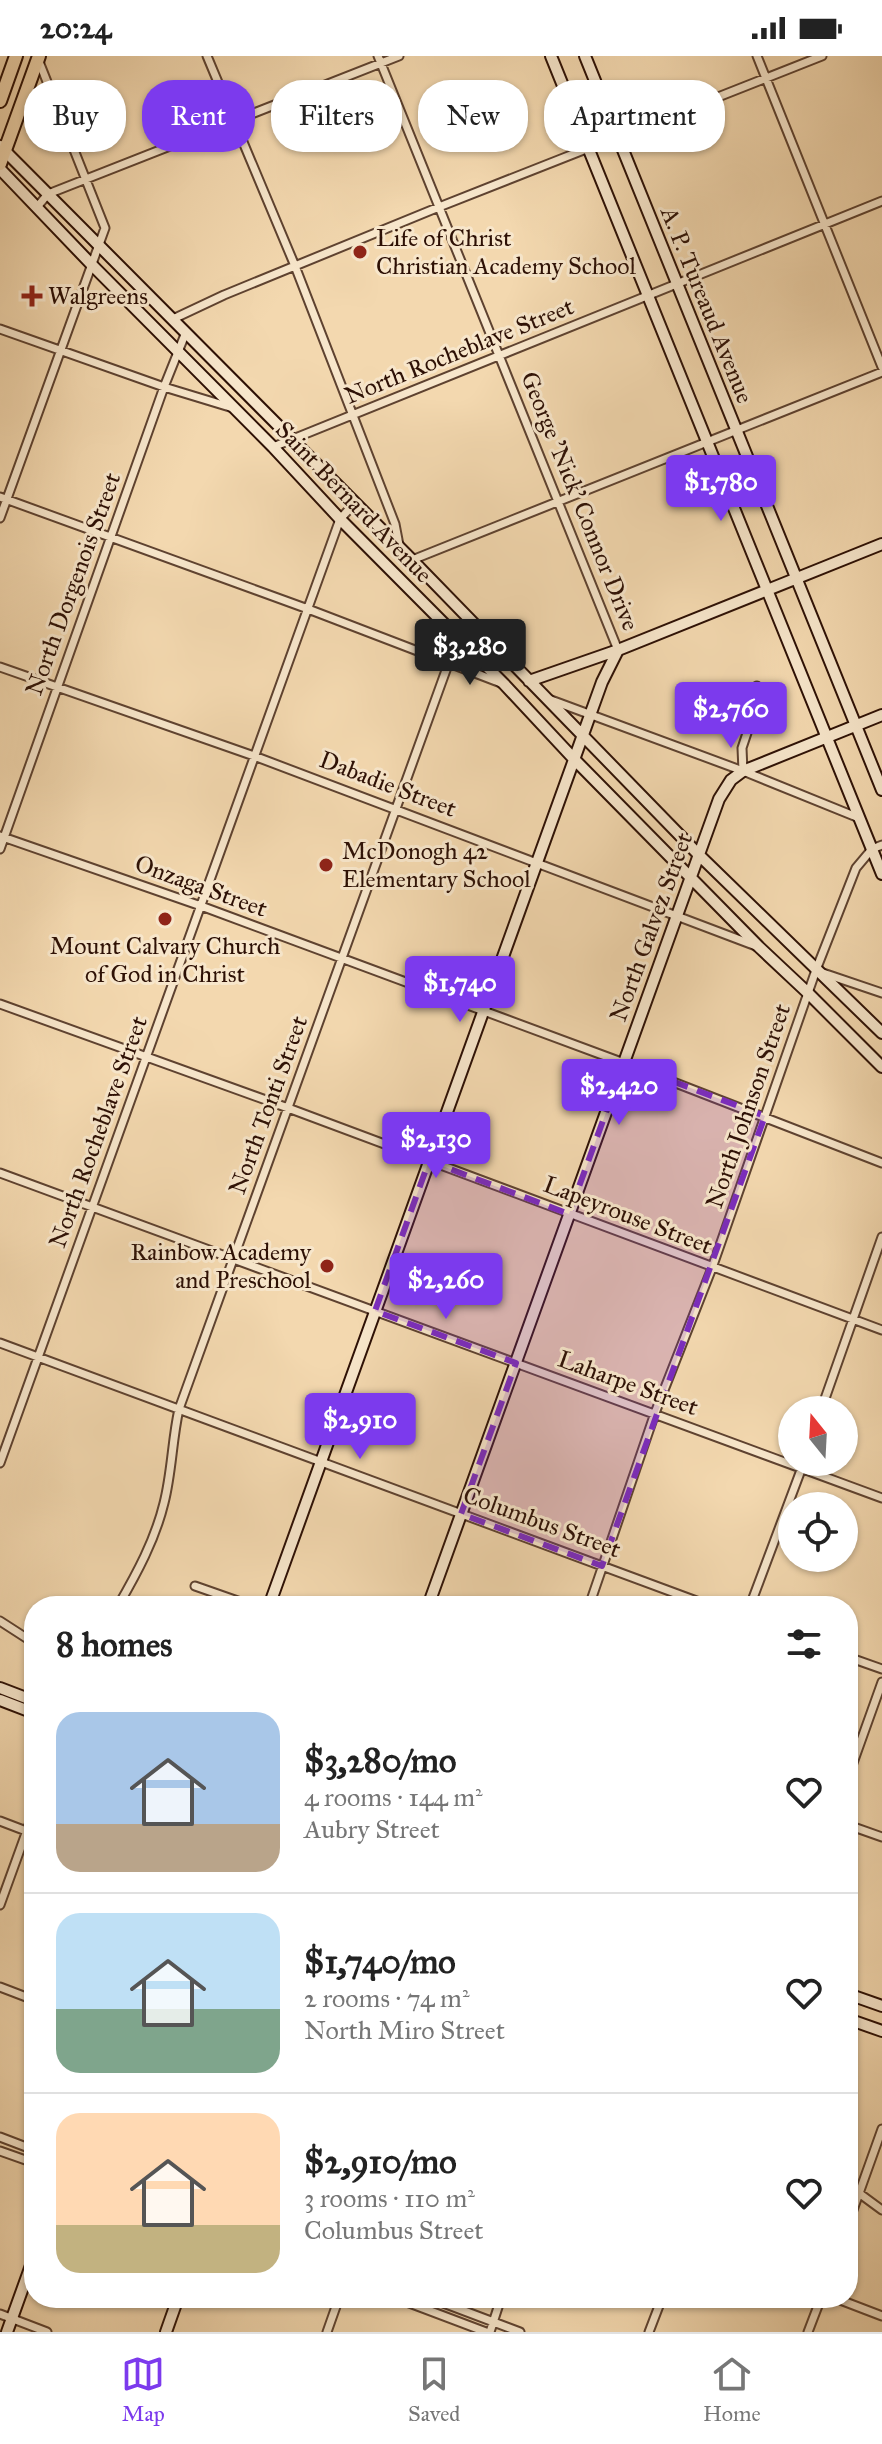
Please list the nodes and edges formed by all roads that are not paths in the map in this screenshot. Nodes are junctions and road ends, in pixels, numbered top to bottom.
1 (16, 56) edge
2 (207, 56) edge
3 (399, 56) edge
4 (551, 56) edge
5 (585, 56) edge
6 (757, 56) edge
7 (822, 56) edge
8 (37, 57) edge
9 (379, 60) edge
10 (766, 79) junction
11 (217, 80) edge
12 (561, 80) edge
13 (595, 80) edge
14 (725, 95) edge
15 (0, 101) edge
16 (255, 112) edge
17 (2, 148) edge
18 (157, 152) edge
19 (247, 152) edge
20 (584, 152) edge
21 (590, 152) edge
22 (624, 152) edge
23 (0, 167) edge
24 (85, 181) junction
25 (48, 194) junction
26 (882, 201) edge
27 (37, 207) junction
28 (439, 207) junction
29 (825, 224) junction
30 (99, 246) junction
31 (92, 265) junction
32 (295, 266) junction
33 (677, 284) junction
34 (648, 296) junction
35 (173, 319) junction
36 (0, 329) edge
37 (186, 332) junction
38 (60, 350) junction
39 (177, 351) junction
40 (500, 356) junction
41 (882, 370) edge
42 (164, 387) junction
43 (234, 408) junction
44 (353, 415) junction
45 (737, 431) junction
46 (292, 439) junction
47 (707, 443) junction
48 (273, 447) junction
49 (3, 499) edge
50 (558, 502) junction
51 (355, 503) junction
52 (0, 518) edge
53 (340, 519) junction
54 (112, 537) junction
55 (882, 544) edge
56 (399, 547) junction
57 (412, 560) junction
58 (796, 578) junction
59 (767, 590) junction
60 (308, 609) junction
61 (472, 622) junction
62 (458, 637) junction
63 (618, 650) junction
64 (448, 661) junction
65 (0, 667) edge
66 (529, 681) junction
67 (504, 684) junction
68 (757, 686) dead end
69 (58, 688) junction
70 (546, 698) junction
71 (882, 715) edge
72 (590, 716) junction
73 (856, 725) junction
74 (582, 736) junction
75 (826, 737) junction
76 (254, 756) junction
77 (574, 759) junction
78 (743, 771) junction
79 (882, 790) edge
80 (395, 808) junction
81 (859, 818) junction
82 (2, 837) edge
83 (877, 847) edge
84 (0, 849) edge
85 (699, 855) junction
86 (537, 862) junction
87 (882, 874) edge
88 (691, 876) junction
89 (201, 906) junction
90 (677, 915) junction
91 (759, 947) junction
92 (341, 959) junction
93 (816, 970) junction
94 (808, 993) junction
95 (882, 993) edge
96 (0, 1004) edge
97 (483, 1011) junction
98 (882, 1033) edge
99 (146, 1056) junction
100 (624, 1063) junction
101 (882, 1067) edge
102 (288, 1108) junction
103 (765, 1116) junction
104 (429, 1161) junction
105 (882, 1163) edge
106 (0, 1173) edge
107 (92, 1207) junction
108 (569, 1214) junction
109 (882, 1237) edge
110 (234, 1259) junction
111 (712, 1268) junction
112 (375, 1311) junction
113 (852, 1319) junction
114 (882, 1330) edge
115 (0, 1343) edge
116 (38, 1358) junction
117 (516, 1363) junction
118 (826, 1396) edge
119 (179, 1409) junction
120 (655, 1413) junction
121 (778, 1457) edge
122 (0, 1463) edge
123 (320, 1463) junction
124 (798, 1476) edge
125 (829, 1476) edge
126 (882, 1498) edge
127 (461, 1514) junction
128 (602, 1566) junction
129 (195, 1586) dead end
130 (123, 1596) edge
131 (224, 1596) edge
132 (273, 1596) edge
133 (432, 1596) edge
134 (592, 1596) edge
135 (683, 1596) edge
136 (754, 1596) edge
137 (0, 1621) edge
138 (24, 1637) edge
139 (858, 1661) edge
140 (882, 1669) edge
141 (882, 1682) edge
142 (0, 1688) edge
143 (24, 1697) edge
144 (0, 1700) edge
145 (24, 1709) edge
146 (858, 1749) edge
147 (0, 1821) edge
148 (858, 1829) edge
149 (24, 1830) edge
150 (882, 1837) edge
151 (24, 1847) edge
152 (0, 1905) edge
153 (0, 1987) edge
154 (24, 1996) edge
155 (858, 1998) edge
156 (882, 2006) edge
157 (858, 2023) edge
158 (882, 2031) edge
159 (882, 2129) edge
160 (0, 2137) edge
161 (24, 2146) edge
162 (0, 2151) edge
163 (24, 2159) edge
164 (859, 2193) joint
165 (882, 2210) edge
166 (24, 2285) edge
167 (858, 2307) edge
168 (174, 2308) edge
169 (335, 2308) edge
170 (423, 2308) edge
171 (456, 2308) edge
172 (498, 2308) edge
173 (658, 2308) edge
174 (817, 2308) edge
175 (0, 2314) edge
176 (882, 2316) edge
177 (12, 2319) junction
178 (493, 2322) junction
179 (7, 2332) edge
180 (47, 2332) edge
181 (166, 2332) edge
182 (327, 2332) edge
183 (488, 2332) edge
184 (520, 2332) edge
185 (649, 2332) edge
186 (808, 2332) edge

1 - 15 main road
2 - 11 street
3 - 9 street
4 - 12 street
5 - 13 street, A. P. Tureaud Avenue
6 - 10 street
7 - 10 street
8 - 17 main road
8 - 24 street
9 - 16 street
9 - 28 street, George 'Nick' Connor Drive
10 - 14 street
10 - 29 street
17 - 23 main road
17 - 25 street, Saint Bernard Avenue
18 - 24 street
19 - 32 street
20 - 28 street
21 - 34 street
22 - 33 street, A. P. Tureaud Avenue
23 - 27 street, Saint Bernard Avenue
24 - 25 street
24 - 30 street
25 - 27 street
25 - 30 street, Saint Bernard Avenue
26 - 29 street, North Rocheblave Street
27 - 31 street, Saint Bernard Avenue
28 - 32 street
28 - 40 street, George 'Nick' Connor Drive
29 - 33 street, North Rocheblave Street
29 - 41 street
30 - 31 street
30 - 35 street, Saint Bernard Avenue
31 - 38 street
31 - 39 street, Saint Bernard Avenue
32 - 35 street
32 - 44 street
33 - 34 street, North Rocheblave Street
33 - 45 street, A. P. Tureaud Avenue
34 - 40 street, North Rocheblave Street
34 - 47 street
35 - 37 street, Saint Bernard Avenue
36 - 38 street
37 - 39 street, North Dorgenois Street
37 - 46 street, Saint Bernard Avenue
38 - 42 street
38 - 49 street
39 - 42 street, North Dorgenois Street
39 - 43 street, Saint Bernard Avenue
40 - 44 street, North Rocheblave Street
40 - 50 street, George 'Nick' Connor Drive
41 - 45 street
42 - 43 street
42 - 54 street, North Dorgenois Street
43 - 48 street, Saint Bernard Avenue
44 - 46 street, North Rocheblave Street
44 - 56 street
45 - 47 street
45 - 58 street, A. P. Tureaud Avenue
46 - 48 street, North Rocheblave Street
46 - 51 street, Saint Bernard Avenue
47 - 50 street
47 - 59 street
48 - 53 street, Saint Bernard Avenue
49 - 52 street
49 - 54 street
50 - 57 street
50 - 63 street, George 'Nick' Connor Drive
51 - 53 street, North Rocheblave Street
51 - 56 street, Saint Bernard Avenue
53 - 60 street, North Rocheblave Street
53 - 62 street, Saint Bernard Avenue
54 - 60 street
54 - 69 street, North Dorgenois Street
55 - 58 street
56 - 57 street, Saint Bernard Avenue
57 - 61 street, Saint Bernard Avenue
58 - 59 street
58 - 73 street, A. P. Tureaud Avenue
59 - 63 street
59 - 75 street
60 - 64 street
60 - 76 street, North Rocheblave Street
61 - 62 street, North Tonti Street
61 - 66 street, Saint Bernard Avenue
62 - 64 street, North Tonti Street
62 - 67 street, Saint Bernard Avenue
63 - 66 street
63 - 72 street
64 - 67 street
64 - 80 street, North Tonti Street
65 - 69 street, Dabadie Street
66 - 70 street, Saint Bernard Avenue
67 - 77 street, Saint Bernard Avenue
68 - 78 street
69 - 76 street, Dabadie Street
69 - 82 street, North Dorgenois Street
70 - 72 street
70 - 74 street, Saint Bernard Avenue
71 - 73 street, North Galvez Street
72 - 74 street
72 - 78 street
73 - 75 street, North Galvez Street
73 - 79 street, A. P. Tureaud Avenue
74 - 77 street
74 - 85 street, Saint Bernard Avenue
75 - 78 street, North Galvez Street
75 - 81 street
76 - 80 street, Dabadie Street
76 - 89 street, North Rocheblave Street
77 - 86 street
77 - 88 street, Saint Bernard Avenue
78 - 81 street
78 - 85 street, North Galvez Street
80 - 86 street, Dabadie Street
80 - 92 street, North Tonti Street
81 - 83 street
82 - 84 street, North Dorgenois Street
82 - 89 street, Onzaga Street
83 - 87 street
83 - 93 street, North Johnson Street
85 - 88 street, North Galvez Street
85 - 93 street, Saint Bernard Avenue
86 - 90 street, Dabadie Street
86 - 97 street
88 - 90 street, North Galvez Street
88 - 91 street, Saint Bernard Avenue
89 - 92 street, Onzaga Street
89 - 99 street, North Rocheblave Street
90 - 91 street, Dabadie Street
90 - 100 street, North Galvez Street
91 - 94 street, Saint Bernard Avenue
92 - 97 street, Onzaga Street
92 - 102 street, North Tonti Street
93 - 94 street, North Johnson Street
93 - 95 street
93 - 98 street, Saint Bernard Avenue
94 - 101 street, Saint Bernard Avenue
94 - 103 street, North Johnson Street
96 - 99 street, Lapeyrouse Street
97 - 100 street, Onzaga Street
97 - 104 street
99 - 102 street, Lapeyrouse Street
99 - 107 street, North Rocheblave Street
100 - 103 street, Onzaga Street
100 - 108 street, North Galvez Street
102 - 104 street, Lapeyrouse Street
102 - 110 street, North Tonti Street
103 - 105 street, Onzaga Street
103 - 111 street, North Johnson Street
104 - 108 street, Lapeyrouse Street
104 - 112 street
106 - 107 street, Laharpe Street
107 - 110 street, Laharpe Street
107 - 116 street, North Rocheblave Street
108 - 111 street, Lapeyrouse Street
108 - 117 street, North Galvez Street
109 - 113 street
110 - 112 street, Laharpe Street
110 - 119 street, North Tonti Street
111 - 113 street, Lapeyrouse Street
111 - 120 street, North Johnson Street
112 - 117 street, Laharpe Street
112 - 123 street
113 - 114 street, Lapeyrouse Street
113 - 118 street
115 - 116 street, Columbus Street
116 - 119 street, Columbus Street
116 - 122 street, North Rocheblave Street
117 - 120 street, Laharpe Street
117 - 127 street, North Galvez Street
119 - 123 street, Columbus Street
119 - 130 street, North Tonti Street
120 - 121 street, Laharpe Street
120 - 128 street, North Johnson Street
123 - 127 street, Columbus Street
123 - 132 street
124 - 136 street
125 - 126 street, Laharpe Street
127 - 128 street, Columbus Street
127 - 133 street, North Galvez Street
128 - 134 street, North Johnson Street
128 - 135 street, Columbus Street
129 - 131 street
137 - 138 street
139 - 140 street
141 - 146 street
142 - 143 street
144 - 145 street
147 - 149 street
148 - 150 street
151 - 152 street
153 - 154 street
155 - 156 street
157 - 158 street
159 - 164 street
160 - 161 street
162 - 163 street
164 - 165 street
166 - 177 street
167 - 176 street
168 - 181 street
169 - 182 street
170 - 183 street
171 - 178 street
172 - 178 street
173 - 185 street
174 - 186 street
175 - 177 street
177 - 179 street
177 - 180 street
178 - 183 street
178 - 184 street

